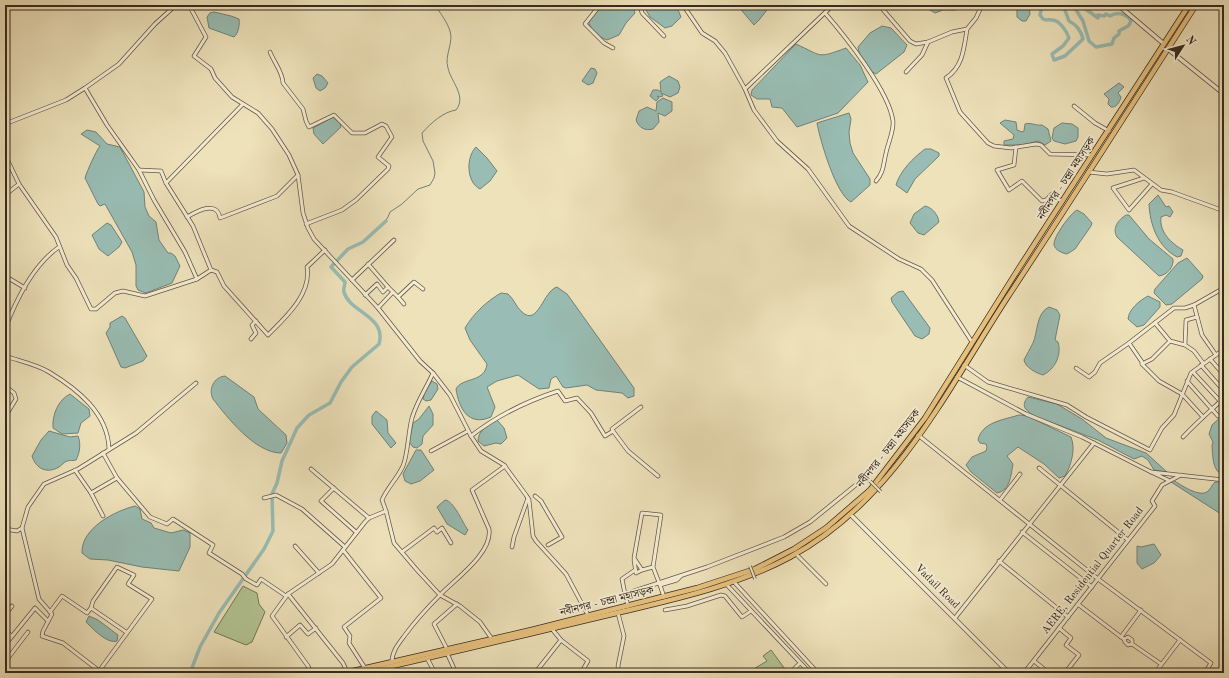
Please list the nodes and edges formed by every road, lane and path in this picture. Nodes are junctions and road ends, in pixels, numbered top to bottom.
1 (176, 5) edge
2 (189, 5) edge
3 (600, 5) edge
4 (640, 5) edge
5 (684, 5) edge
6 (832, 5) edge
7 (879, 5) edge
8 (982, 5) edge
9 (1118, 5) edge
10 (1189, 5) edge
11 (1196, 5) edge
12 (825, 13) junction
13 (967, 29) junction
14 (664, 36) dead end
15 (928, 42) junction
16 (1164, 44) junction
17 (613, 48) dead end
18 (1168, 49) junction
19 (270, 52) dead end
20 (906, 72) dead end
21 (85, 88) junction
22 (745, 89) junction
23 (1224, 94) edge
24 (243, 104) junction
25 (1074, 106) dead end
26 (5, 124) edge
27 (1109, 130) junction
28 (1016, 147) junction
29 (5, 154) edge
30 (1093, 156) junction
31 (139, 170) junction
32 (1088, 172) junction
33 (298, 175) junction
34 (1144, 178) junction
35 (876, 181) dead end
36 (166, 183) junction
37 (19, 184) junction
38 (1152, 184) junction
39 (5, 195) edge
40 (1063, 202) junction
41 (1224, 211) edge
42 (187, 217) junction
43 (306, 224) junction
44 (394, 240) dead end
45 (59, 247) junction
46 (325, 250) junction
47 (368, 264) junction
48 (211, 270) junction
49 (5, 276) edge
50 (197, 279) junction
51 (352, 280) junction
52 (388, 287) junction
53 (25, 288) junction
54 (422, 289) dead end
55 (393, 292) junction
56 (1224, 292) edge
57 (365, 295) junction
58 (398, 297) junction
59 (404, 304) dead end
60 (1194, 305) junction
61 (378, 308) junction
62 (1197, 317) junction
63 (256, 321) junction
64 (1155, 323) junction
65 (5, 329) edge
66 (251, 339) dead end
67 (1170, 341) junction
68 (972, 342) junction
69 (1129, 344) junction
70 (1185, 345) junction
71 (1224, 351) edge
72 (1216, 355) junction
73 (5, 356) edge
74 (1210, 359) junction
75 (1142, 364) junction
76 (1202, 364) junction
77 (964, 365) junction
78 (1076, 368) dead end
79 (1193, 372) junction
80 (433, 373) junction
81 (1224, 375) edge
82 (957, 377) junction
83 (1187, 381) junction
84 (196, 383) dead end
85 (5, 386) edge
86 (1224, 391) edge
87 (1182, 394) junction
88 (1224, 398) edge
89 (1220, 401) junction
90 (5, 407) edge
91 (641, 407) dead end
92 (1212, 409) junction
93 (9, 411) junction
94 (1218, 416) dead end
95 (5, 417) edge
96 (1203, 417) junction
97 (468, 431) junction
98 (613, 431) junction
99 (918, 435) junction
100 (470, 436) junction
101 (1183, 437) dead end
102 (1094, 443) junction
103 (109, 448) junction
104 (431, 451) dead end
105 (102, 454) junction
106 (505, 466) junction
107 (1039, 468) dead end
108 (311, 469) dead end
109 (75, 470) junction
110 (1151, 472) junction
111 (1020, 474) dead end
112 (1181, 475) junction
113 (658, 476) dead end
114 (117, 478) junction
115 (869, 480) dead end
116 (1168, 480) junction
117 (1224, 480) edge
118 (857, 484) dead end
119 (1060, 486) junction
120 (334, 488) junction
121 (881, 492) dead end
122 (91, 493) junction
123 (534, 496) dead end
124 (264, 498) dead end
125 (528, 498) junction
126 (1000, 500) junction
127 (386, 510) junction
128 (851, 515) junction
129 (103, 516) dead end
130 (369, 518) junction
131 (1029, 523) junction
132 (5, 528) edge
133 (22, 528) junction
134 (356, 532) junction
135 (1022, 532) junction
136 (1128, 540) junction
137 (451, 544) dead end
138 (548, 545) dead end
139 (295, 546) dead end
140 (512, 547) dead end
141 (344, 548) junction
142 (402, 552) junction
143 (796, 554) junction
144 (634, 558) junction
145 (999, 561) junction
146 (750, 566) dead end
147 (653, 567) junction
148 (636, 570) junction
149 (642, 570) junction
150 (319, 573) junction
151 (756, 579) dead end
152 (1098, 579) junction
153 (734, 582) junction
154 (659, 584) junction
155 (826, 584) dead end
156 (727, 585) junction
157 (1092, 587) junction
158 (625, 594) junction
159 (287, 595) junction
160 (440, 595) junction
161 (664, 597) junction
162 (456, 604) junction
163 (1079, 605) junction
164 (12, 606) dead end
165 (628, 606) junction
166 (91, 608) junction
167 (665, 610) dead end
168 (751, 610) junction
169 (1141, 610) junction
170 (50, 612) junction
171 (618, 613) junction
172 (5, 615) edge
173 (588, 615) junction
174 (1068, 617) junction
175 (955, 618) junction
176 (48, 621) junction
177 (316, 628) junction
178 (1059, 628) junction
179 (552, 629) junction
180 (5, 631) edge
181 (28, 632) dead end
182 (126, 632) junction
183 (12, 636) junction
184 (286, 637) junction
185 (1123, 638) junction
186 (492, 639) junction
187 (561, 640) junction
188 (1180, 640) junction
189 (19, 642) junction
190 (5, 645) edge
191 (447, 651) junction
192 (427, 658) junction
193 (1034, 661) junction
194 (5, 662) edge
195 (392, 662) junction
196 (800, 663) junction
197 (1161, 664) junction
198 (365, 668) junction
199 (100, 672) edge
200 (311, 673) edge
201 (346, 673) edge
202 (362, 673) edge
203 (435, 673) edge
204 (456, 673) edge
205 (536, 673) edge
206 (580, 673) edge
207 (618, 673) edge
208 (790, 673) edge
209 (810, 673) edge
210 (818, 673) edge
211 (1010, 673) edge
212 (1024, 673) edge
213 (1049, 673) edge
214 (1065, 673) edge
215 (1155, 673) edge
216 (1205, 673) edge

1 - 21 street
2 - 24 street
3 - 17 street
4 - 14 street
5 - 22 street
6 - 12 street
7 - 15 street
8 - 13 street
9 - 16 street
10 - 16 highway, নবীনগর - চন্দ্রা মহাসড়ক
11 - 18 highway, নবীনগর - চন্দ্রা মহাসড়ক
12 - 22 street
12 - 35 street
13 - 15 street
13 - 28 street
15 - 20 street
16 - 27 highway, নবীনগর - চন্দ্রা মহাসড়ক
18 - 23 street
18 - 32 highway, নবীনগর - চন্দ্রা মহাসড়ক
19 - 43 street
21 - 26 street
21 - 31 street
22 - 68 street
24 - 33 street
24 - 36 street
25 - 27 street
27 - 30 highway, নবীনগর - চন্দ্রা মহাসড়ক
28 - 30 street
28 - 40 street
29 - 37 street
30 - 40 highway, নবীনগর - চন্দ্রা মহাসড়ক
31 - 36 street
31 - 50 street
32 - 34 street
32 - 77 highway, নবীনগর - চন্দ্রা মহাসড়ক
33 - 42 street
33 - 43 street
34 - 38 street
34 - 38 street
36 - 42 street
37 - 39 street
37 - 45 street
38 - 41 street
40 - 68 highway, নবীনগর - চন্দ্রা মহাসড়ক
42 - 48 street
43 - 46 street
44 - 47 street
45 - 50 street
45 - 53 street
46 - 51 street
46 - 63 street
47 - 51 street
47 - 52 street
48 - 50 street
48 - 63 street
49 - 53 street
51 - 57 street
52 - 55 street
52 - 57 street
53 - 65 street
54 - 58 street
55 - 58 street
55 - 61 street
56 - 60 street
57 - 61 street
58 - 59 street
60 - 62 street
60 - 64 street
61 - 80 street
62 - 70 street
62 - 72 street
63 - 66 street
64 - 67 street
64 - 69 street
67 - 70 street
67 - 75 street
68 - 161 highway, নবীনগর - চন্দ্রা মহাসড়ক
69 - 75 street
69 - 78 street
70 - 76 street
71 - 72 street
72 - 74 street
73 - 103 street
74 - 76 street
74 - 81 street
75 - 87 street
76 - 79 street
76 - 86 street
77 - 82 highway, নবীনগর - চন্দ্রা মহাসড়ক
77 - 87 street
79 - 83 street
79 - 89 street
80 - 97 street
80 - 127 street
82 - 99 highway, নবীনগর - চন্দ্রা মহাসড়ক
82 - 102 street
83 - 87 street
83 - 92 street
84 - 103 street
85 - 93 street
87 - 96 street
88 - 89 street
89 - 92 street
90 - 93 street
91 - 98 street
92 - 94 street
92 - 96 street
93 - 95 street
96 - 101 street
97 - 100 street
97 - 104 street
98 - 100 street
98 - 113 street
99 - 126 street
99 - 128 highway, নবীনগর - চন্দ্রা মহাসড়ক
100 - 106 street
102 - 110 street
102 - 119 street
103 - 105 street
105 - 109 street
105 - 114 street
106 - 125 street
106 - 160 street
107 - 119 street
108 - 120 street
109 - 122 street
109 - 133 street
110 - 112 street, AERE, Residential Quarter Road
110 - 116 street
111 - 126 street
112 - 116 street, AERE, Residential Quarter Road
112 - 117 street, AERE, Residential Quarter Road
114 - 122 street
114 - 159 street
115 - 121 street, bridge
116 - 136 street, AERE, Residential Quarter Road
118 - 154 street
119 - 131 street
119 - 136 street
120 - 130 street
120 - 134 street
122 - 129 street
123 - 138 street
124 - 141 street
125 - 140 street
125 - 173 street
126 - 131 street
127 - 130 street
127 - 142 street
128 - 143 highway, নবীনগর - চন্দ্রা মহাসড়ক
128 - 175 street, Vadail Road
130 - 134 street
131 - 135 street
131 - 152 street
132 - 133 street
133 - 170 street
134 - 141 street
135 - 145 street
135 - 157 street
136 - 152 street, AERE, Residential Quarter Road
137 - 142 street
139 - 150 street
141 - 150 street
141 - 198 street
142 - 160 street
143 - 153 highway, নবীনগর - চন্দ্রা মহাসড়ক
143 - 155 street
144 - 147 street
144 - 148 street
144 - 149 street
145 - 174 street
145 - 175 street
146 - 151 street, bridge
147 - 149 street
147 - 154 street
148 - 149 street
148 - 158 street
150 - 159 street
152 - 157 street, AERE, Residential Quarter Road
152 - 169 street
153 - 156 highway, নবীনগর - চন্দ্রা মহাসড়ক
153 - 210 street
154 - 158 street
154 - 161 street
156 - 168 street
156 - 171 highway, নবীনগর - চন্দ্রা মহাসড়ক
157 - 163 street, AERE, Residential Quarter Road
158 - 165 street
159 - 177 street
159 - 184 street
160 - 162 street
160 - 195 street
161 - 165 highway, নবীনগর - চন্দ্রা মহাসড়ক
162 - 186 street
162 - 191 street
163 - 174 street, AERE, Residential Quarter Road
163 - 185 street
164 - 172 street
165 - 173 highway, নবীনগর - চন্দ্রা মহাসড়ক
166 - 170 street
166 - 182 street
166 - 182 street
167 - 168 street
168 - 196 street
169 - 185 street
169 - 188 street
170 - 176 street
171 - 179 highway, নবীনগর - চন্দ্রা মহাসড়ক
171 - 207 street
173 - 186 highway, নবীনগর - চন্দ্রা মহাসড়ক
174 - 178 street, AERE, Residential Quarter Road
175 - 211 street, Vadail Road
176 - 183 street
176 - 199 street
177 - 184 street
177 - 201 street
178 - 193 street, AERE, Residential Quarter Road
178 - 214 street
179 - 187 street
179 - 191 highway, নবীনগর - চন্দ্রা মহাসড়ক
180 - 183 street
181 - 189 street
182 - 199 street
183 - 189 street
183 - 190 street
184 - 200 street
185 - 197 street
186 - 191 highway, নবীনগর - চন্দ্রা মহাসড়ক
187 - 205 street
187 - 206 street
188 - 197 street
188 - 216 street
189 - 194 street
191 - 192 highway, নবীনগর - চন্দ্রা মহাসড়ক
191 - 195 highway, নবীনগর - চন্দ্রা মহাসড়ক
191 - 204 street
192 - 202 highway, নবীনগর - চন্দ্রা মহাসড়ক
192 - 203 street
193 - 212 street, AERE, Residential Quarter Road
193 - 213 street
195 - 198 highway, নবীনগর - চন্দ্রা মহাসড়ক
196 - 208 street
196 - 209 street
197 - 215 street
198 - 201 highway, নবীনগর - চন্দ্রা মহাসড়ক

